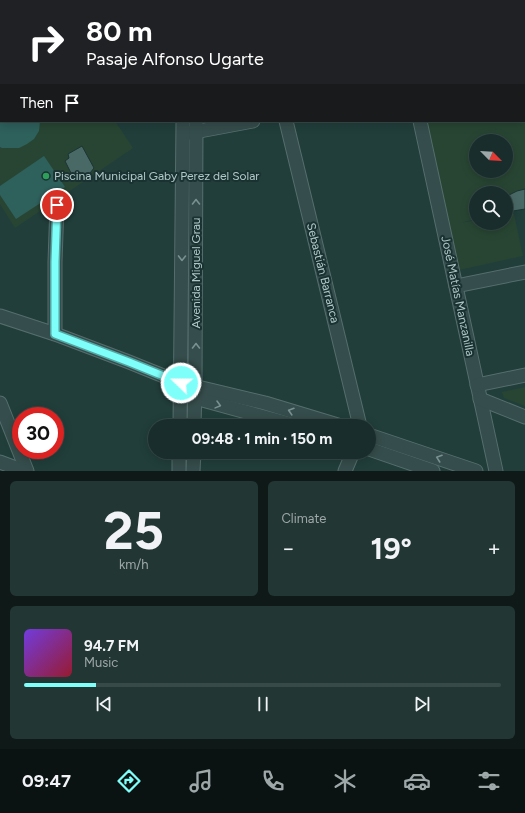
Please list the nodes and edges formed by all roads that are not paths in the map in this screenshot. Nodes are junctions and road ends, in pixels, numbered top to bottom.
1 (242, 122) edge
2 (286, 122) edge
3 (420, 122) edge
4 (196, 126) edge
5 (183, 127) edge
6 (57, 205) dead end
7 (525, 272) edge
8 (456, 286) junction
9 (0, 316) edge
10 (55, 334) junction
11 (525, 375) edge
12 (477, 385) junction
13 (181, 388) junction
14 (195, 393) junction
15 (480, 399) junction
16 (0, 403) edge
17 (525, 417) edge
18 (180, 419) edge
19 (194, 419) edge
20 (275, 419) edge
21 (318, 419) edge
22 (358, 419) edge
23 (376, 437) edge
24 (376, 451) edge
25 (179, 459) edge
26 (194, 459) edge
27 (350, 459) edge
28 (0, 462) edge
29 (26, 471) edge
30 (179, 471) edge
31 (193, 471) edge
32 (345, 471) edge
33 (433, 471) edge
34 (476, 471) edge
35 (496, 471) edge

1 - 4 street
2 - 22 street, Sebastián Barranca
3 - 8 street, José Matías Manzanilla
4 - 5 street
14 -> 4 street, Avenida Miguel Grau
5 -> 13 street, Avenida Miguel Grau
6 - 10 street
7 - 8 street
8 - 12 street, José Matías Manzanilla
9 - 10 street
10 - 13 street
11 - 12 street
12 - 15 street, José Matías Manzanilla
13 - 14 street
13 - 18 street, Avenida Miguel Grau
14 - 19 street, Avenida Miguel Grau
14 -> 20 street
21 -> 14 street
15 - 17 street
15 - 35 street, José Matías Manzanilla
16 - 29 street
34 -> 23 street
24 - 33 street
25 - 30 street
26 - 31 street
27 - 32 street
28 - 29 street

